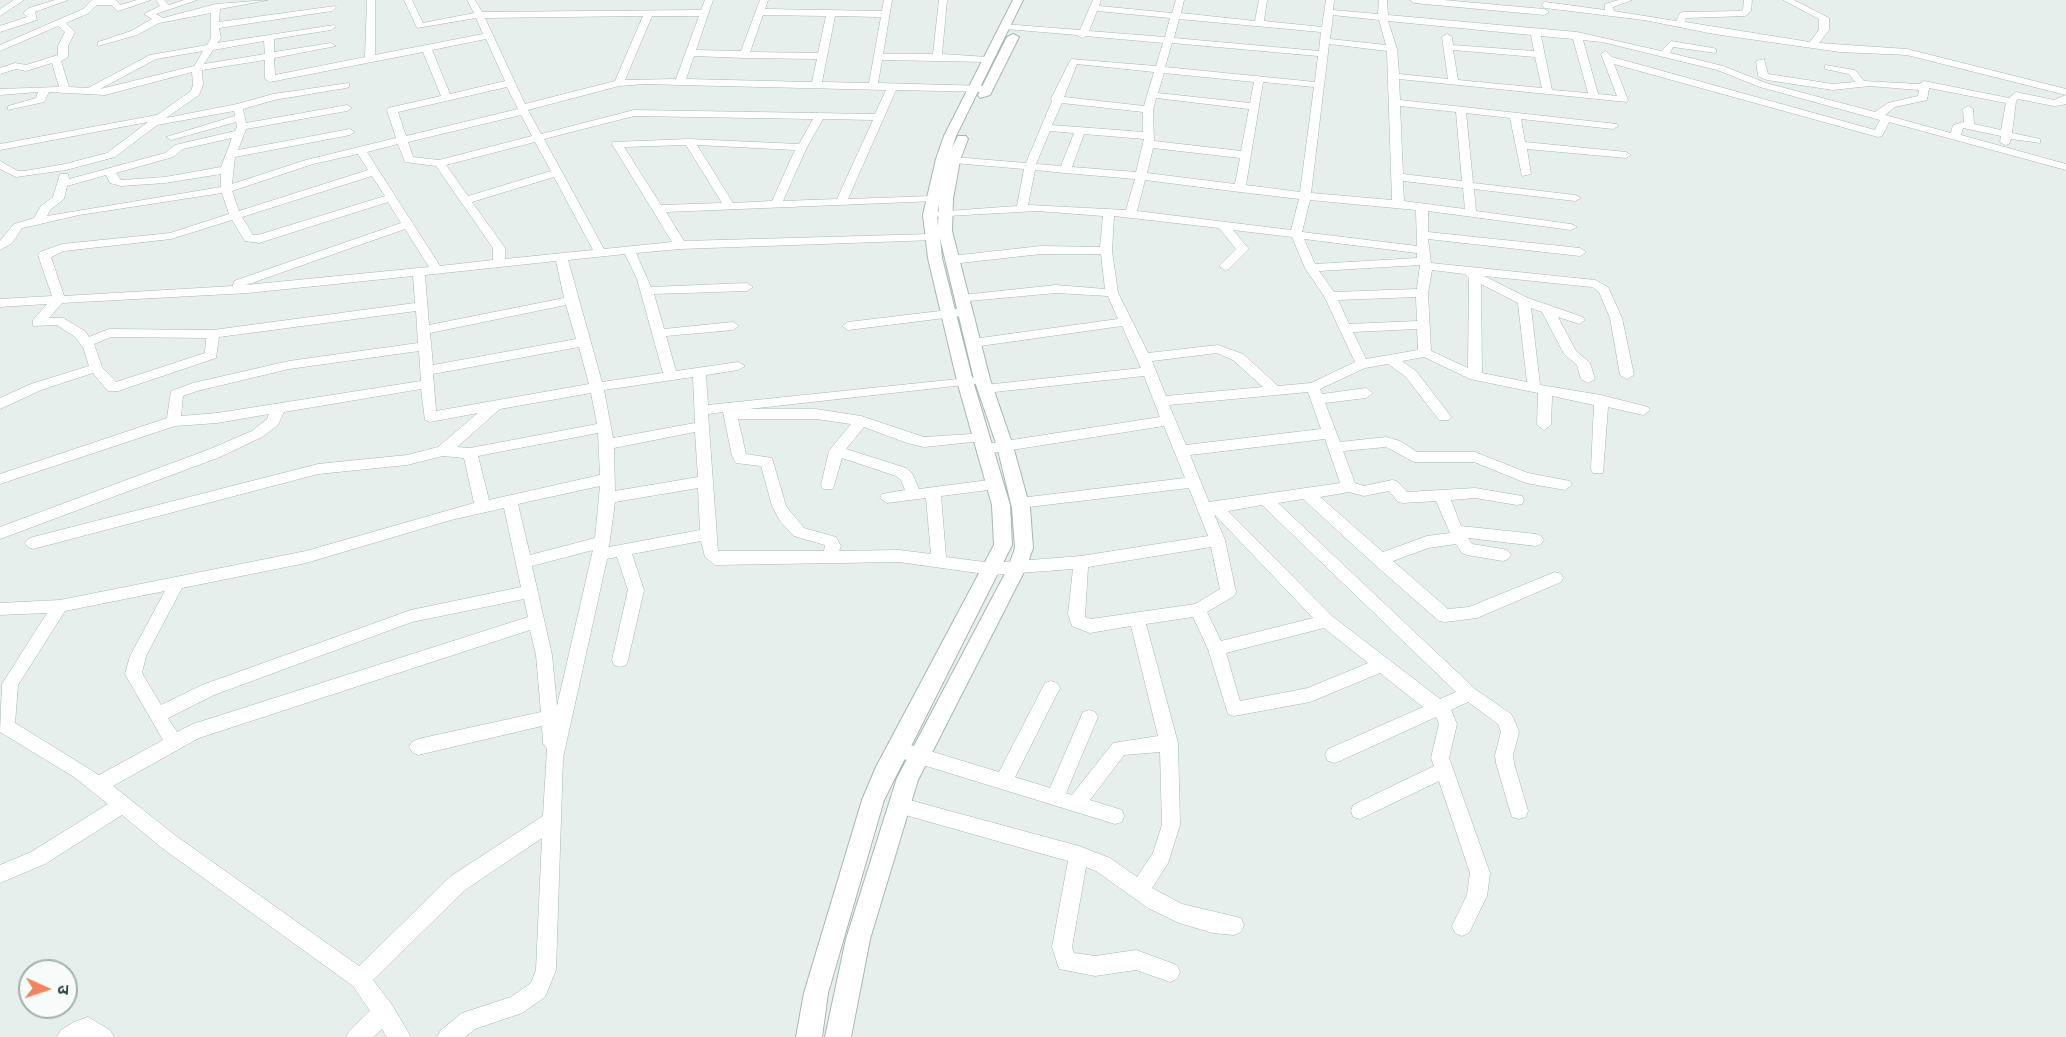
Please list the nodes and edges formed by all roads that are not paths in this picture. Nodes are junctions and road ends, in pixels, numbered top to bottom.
1 (20, 0) edge
2 (64, 0) edge
3 (147, 0) edge
4 (193, 0) edge
5 (264, 0) edge
6 (371, 0) edge
7 (408, 0) edge
8 (471, 0) edge
9 (709, 0) edge
10 (764, 0) edge
11 (888, 0) edge
12 (943, 0) edge
13 (1018, 0) edge
14 (1031, 0) edge
15 (1128, 0) edge
16 (1180, 0) edge
17 (1263, 0) edge
18 (1330, 0) edge
19 (1383, 0) edge
20 (1414, 0) edge
21 (1748, 0) edge
22 (1787, 0) edge
23 (96, 1) edge
24 (1450, 1) edge
25 (163, 4) edge
26 (332, 4) edge
27 (1095, 4) edge
28 (1630, 4) edge
29 (1522, 5) edge
30 (1544, 6) edge
31 (1806, 8) junction
32 (1828, 8) dead end
33 (216, 9) junction
34 (1612, 9) junction
35 (1125, 11) junction
36 (759, 12) junction
37 (1329, 12) junction
38 (0, 13) edge
39 (704, 13) junction
40 (831, 13) junction
41 (648, 14) junction
42 (885, 14) junction
43 (479, 15) junction
44 (1175, 17) junction
45 (1383, 18) junction
46 (157, 20) junction
47 (59, 22) junction
48 (1259, 24) junction
49 (1447, 24) junction
50 (1679, 25) junction
51 (214, 26) junction
52 (1012, 26) junction
53 (331, 27) junction
54 (1578, 28) junction
55 (0, 29) edge
56 (1326, 30) junction
57 (1540, 31) junction
58 (1611, 33) dead end
59 (1082, 34) junction
60 (489, 36) junction
61 (269, 37) junction
62 (1602, 39) junction
63 (1170, 41) junction
64 (1324, 41) junction
65 (101, 44) dead end
66 (1813, 45) junction
67 (212, 46) junction
68 (332, 46) junction
69 (1448, 47) junction
70 (0, 48) edge
71 (427, 48) junction
72 (1392, 49) junction
73 (1666, 50) junction
74 (1713, 51) dead end
75 (690, 54) junction
76 (1323, 54) junction
77 (1539, 54) junction
78 (744, 55) junction
79 (269, 56) junction
80 (821, 56) junction
81 (878, 57) junction
82 (938, 57) junction
83 (56, 59) junction
84 (1608, 59) junction
85 (370, 60) junction
86 (987, 60) junction
87 (1761, 61) dead end
88 (340, 66) junction
89 (1828, 67) dead end
90 (197, 68) junction
91 (1160, 70) junction
92 (0, 71) edge
93 (1734, 72) junction
94 (1394, 76) junction
95 (1763, 76) junction
96 (1259, 79) junction
97 (680, 82) junction
98 (1453, 82) junction
99 (511, 83) junction
100 (619, 83) junction
101 (1861, 83) junction
102 (346, 85) junction
103 (816, 85) junction
104 (1319, 85) junction
105 (873, 86) junction
106 (893, 86) junction
107 (1923, 87) junction
108 (45, 89) junction
109 (980, 89) junction
110 (65, 90) junction
111 (1547, 90) junction
112 (89, 91) junction
113 (0, 92) edge
114 (2066, 92) edge
115 (1152, 95) junction
116 (1594, 97) junction
117 (447, 98) junction
118 (2066, 98) edge
119 (1056, 99) junction
120 (2011, 101) junction
121 (1394, 102) junction
122 (1252, 106) junction
123 (12, 108) dead end
124 (523, 109) junction
125 (1968, 109) dead end
126 (1148, 110) junction
127 (1461, 111) junction
128 (820, 116) junction
129 (1515, 116) junction
130 (879, 117) junction
131 (1881, 118) junction
132 (157, 120) junction
133 (348, 120) junction
134 (240, 121) junction
135 (1613, 126) dead end
136 (1969, 126) junction
137 (1045, 128) junction
138 (1080, 131) junction
139 (610, 132) junction
140 (2008, 135) junction
141 (171, 137) dead end
142 (538, 137) junction
143 (1955, 137) junction
144 (1149, 140) junction
145 (401, 141) junction
146 (2036, 141) dead end
147 (688, 142) junction
148 (1521, 144) junction
149 (0, 147) edge
150 (802, 147) junction
151 (357, 151) junction
152 (2002, 151) junction
153 (231, 154) junction
154 (111, 155) junction
155 (1245, 155) junction
156 (1626, 155) dead end
157 (954, 160) junction
158 (439, 163) junction
159 (2065, 163) edge
160 (0, 164) edge
161 (1030, 166) junction
162 (66, 167) junction
163 (226, 170) junction
164 (1065, 170) junction
165 (114, 171) junction
166 (374, 172) junction
167 (557, 173) junction
168 (1526, 174) dead end
169 (1141, 176) junction
170 (1396, 177) junction
171 (62, 184) junction
172 (1467, 187) junction
173 (226, 189) junction
174 (1240, 189) junction
175 (1305, 196) junction
176 (391, 198) junction
177 (1575, 198) dead end
178 (465, 201) junction
179 (841, 202) junction
180 (1398, 204) junction
181 (776, 205) junction
182 (730, 207) junction
183 (1422, 208) junction
184 (658, 209) junction
185 (935, 209) junction
186 (1022, 209) junction
187 (1109, 213) junction
188 (1131, 214) junction
189 (1471, 214) junction
190 (236, 217) junction
191 (39, 221) junction
192 (408, 224) junction
193 (1223, 226) junction
194 (1571, 228) dead end
195 (1296, 233) junction
196 (1423, 235) junction
197 (931, 238) junction
198 (680, 245) junction
199 (0, 246) edge
200 (629, 250) junction
201 (1106, 250) junction
202 (600, 252) junction
203 (1580, 252) dead end
204 (561, 256) junction
205 (1424, 259) junction
206 (951, 260) junction
207 (499, 262) junction
208 (1225, 267) dead end
209 (1311, 268) junction
210 (436, 269) junction
211 (419, 271) junction
212 (1469, 273) junction
213 (747, 287) dead end
214 (218, 291) junction
215 (647, 291) junction
216 (1112, 293) junction
217 (1422, 293) junction
218 (1330, 296) junction
219 (59, 299) junction
220 (571, 300) junction
221 (1524, 301) junction
222 (0, 303) edge
223 (421, 306) junction
224 (958, 308) junction
225 (1547, 309) junction
226 (1579, 320) dead end
227 (1124, 321) junction
228 (1423, 325) junction
229 (733, 326) dead end
230 (848, 326) dead end
231 (1343, 328) junction
232 (423, 330) junction
233 (660, 333) junction
234 (213, 334) junction
235 (583, 342) junction
236 (86, 343) junction
237 (973, 343) junction
238 (424, 345) junction
239 (1425, 353) junction
240 (1390, 359) junction
241 (1362, 364) junction
242 (1147, 365) junction
243 (738, 366) dead end
244 (96, 368) junction
245 (699, 372) junction
246 (1627, 375) dead end
247 (671, 376) junction
248 (1475, 376) junction
249 (427, 378) junction
250 (1588, 379) dead end
251 (977, 383) junction
252 (597, 387) junction
253 (1539, 389) junction
254 (1275, 390) junction
255 (1315, 393) junction
256 (1366, 393) dead end
257 (1601, 400) junction
258 (1161, 401) junction
259 (0, 405) edge
260 (495, 406) junction
261 (279, 408) junction
262 (702, 410) junction
263 (730, 410) junction
264 (1643, 410) dead end
265 (1444, 417) dead end
266 (1168, 420) junction
267 (174, 421) junction
268 (861, 421) junction
269 (1544, 425) dead end
270 (702, 426) junction
271 (606, 436) junction
272 (1333, 440) junction
273 (984, 443) junction
274 (1005, 446) junction
275 (443, 451) junction
276 (836, 451) junction
277 (1181, 451) junction
278 (470, 453) junction
279 (1598, 469) dead end
280 (0, 479) edge
281 (608, 479) junction
282 (706, 481) junction
283 (1194, 482) junction
284 (996, 484) junction
285 (828, 485) dead end
286 (1565, 485) dead end
287 (1349, 487) junction
288 (933, 492) junction
289 (914, 495) junction
290 (1308, 495) junction
291 (1441, 495) junction
292 (608, 498) junction
293 (887, 498) dead end
294 (1266, 500) junction
295 (1516, 500) dead end
296 (510, 501) junction
297 (1020, 502) junction
298 (483, 507) junction
299 (1210, 508) junction
300 (0, 533) edge
301 (708, 534) junction
302 (1458, 534) junction
303 (1217, 540) junction
304 (1536, 540) dead end
305 (33, 543) dead end
306 (601, 548) junction
307 (623, 550) junction
308 (1503, 555) dead end
309 (830, 558) junction
310 (939, 560) junction
311 (1379, 560) junction
312 (523, 562) junction
313 (1081, 562) junction
314 (1017, 568) junction
315 (992, 569) junction
316 (1555, 578) dead end
317 (176, 585) junction
318 (530, 591) junction
319 (60, 606) junction
320 (0, 609) edge
321 (1198, 610) junction
322 (1137, 619) junction
323 (537, 621) junction
324 (1326, 621) junction
325 (1216, 649) junction
326 (620, 660) dead end
327 (1381, 665) junction
328 (1051, 688) dead end
329 (1469, 694) junction
330 (1438, 708) junction
331 (157, 715) junction
332 (550, 717) junction
333 (1089, 717) dead end
334 (3, 725) edge
335 (174, 742) junction
336 (1169, 743) junction
337 (418, 747) dead end
338 (897, 749) junction
339 (1334, 755) dead end
340 (920, 756) junction
341 (554, 758) junction
342 (1443, 770) junction
343 (1003, 782) junction
344 (98, 786) junction
345 (1055, 797) junction
346 (1076, 804) junction
347 (122, 805) junction
348 (898, 805) junction
349 (1360, 811) dead end
350 (1519, 811) dead end
351 (1115, 816) dead end
352 (549, 822) junction
353 (1079, 855) junction
354 (0, 874) edge
355 (1141, 888) junction
356 (1234, 925) dead end
357 (1462, 926) dead end
358 (1170, 972) dead end
359 (360, 979) junction
360 (385, 1012) junction
361 (68, 1037) edge
362 (103, 1037) edge
363 (357, 1037) edge
364 (400, 1037) edge
365 (448, 1037) edge
366 (809, 1037) edge
367 (838, 1037) edge

1 - 38 street
2 - 55 street
3 - 23 street
4 - 25 street
5 - 33 street
6 - 85 street
7 - 43 street
8 - 43 street
9 - 39 street
10 - 36 street
11 - 42 street
12 - 82 street
13 - 52 street
14 - 52 street
15 - 35 street
16 - 44 street
17 - 48 street
18 - 37 street
19 - 45 street
20 - 24 street
21 - 50 street
22 - 31 street
23 - 47 street
24 - 29 street
25 - 46 street
26 - 51 street
26 - 53 street
27 - 35 street
27 - 59 street
28 - 34 street
29 - 30 street
30 - 34 street
30 - 57 street
31 - 32 street
31 - 66 street
33 - 46 street
33 - 51 street
34 - 50 street
35 - 44 street
36 - 40 street
36 - 78 street
37 - 45 street
37 - 56 street
39 - 41 street
39 - 75 street
40 - 42 street
40 - 80 street
41 - 43 street
41 - 100 street
42 - 81 street
43 - 60 street
44 - 48 street
44 - 63 street
45 - 49 street
45 - 72 street
46 - 65 street
47 - 70 street
47 - 83 street
48 - 56 street
49 - 57 street
49 - 69 street
50 - 66 street
51 - 67 street
52 - 59 street
52 - 86 street
52 - 109 street
53 - 61 street
53 - 68 street
54 - 57 street
54 - 62 street
54 - 116 street
56 - 64 street
57 - 77 street
58 - 73 street
59 - 63 street
60 - 71 street
60 - 99 street
61 - 67 street
61 - 79 street
62 - 73 street
62 - 84 street
63 - 76 street
63 - 91 street
64 - 72 street
64 - 76 street
66 - 114 street
67 - 90 street
67 - 112 street
68 - 79 street
68 - 88 street
69 - 77 street
69 - 98 street
71 - 85 street
71 - 117 street
72 - 94 street
73 - 74 street
73 - 93 street
75 - 78 street
75 - 97 street
76 - 104 street
77 - 111 street
78 - 80 street
79 - 88 street
79 - 90 street
80 - 103 street
81 - 82 street
81 - 105 street
82 - 86 street
83 - 92 street
83 - 110 street
84 - 116 street
84 - 131 street
85 - 88 street
86 - 109 street
87 - 95 street
88 - 102 street
89 - 101 street
90 - 112 street
90 - 132 street
91 - 96 street
91 - 115 street
91 - 119 street
93 - 95 street
93 - 131 street
94 - 98 street
94 - 121 street
95 - 101 street
96 - 104 street
96 - 122 street
97 - 100 street
97 - 103 street
98 - 111 street
99 - 117 street
99 - 124 street
100 - 124 street
101 - 107 street
102 - 133 street
102 - 134 street
103 - 105 street
104 - 175 street
105 - 106 street
106 - 109 street
106 - 130 street
107 - 120 street
107 - 131 street
108 - 110 street
108 - 113 street
108 - 123 street
109 - 157 street
109 - 185 street
110 - 112 street
111 - 116 street
115 - 122 street
115 - 126 street
117 - 145 street
118 - 120 street
119 - 126 street
119 - 137 street
120 - 140 street
121 - 127 street
121 - 170 street
122 - 155 street
124 - 142 street
124 - 145 street
125 - 136 street
126 - 144 street
127 - 129 street
127 - 172 street
128 - 130 street
128 - 139 street
128 - 150 street
129 - 135 street
129 - 148 street
130 - 179 street
131 - 143 street
132 - 134 street
132 - 149 street
132 - 154 street
133 - 134 street
133 - 151 street
133 - 153 street
134 - 141 street
134 - 153 street
134 - 165 street
136 - 140 street
136 - 143 street
137 - 138 street
137 - 161 street
138 - 144 street
138 - 164 street
139 - 142 street
139 - 147 street
139 - 184 street
140 - 146 street
140 - 152 street
142 - 158 street
142 - 167 street
143 - 152 street
144 - 155 street
144 - 169 street
145 - 151 street
145 - 158 street
147 - 150 street
147 - 182 street
148 - 156 street
148 - 168 street
150 - 181 street
151 - 166 street
151 - 173 street
152 - 159 street
153 - 163 street
154 - 162 street
154 - 165 street
155 - 174 street
157 - 161 street
157 - 185 street
158 - 178 street
160 - 162 street
161 - 164 street
161 - 186 street
162 - 171 street
163 - 165 street
163 - 173 street
164 - 169 street
165 - 171 street
166 - 176 street
166 - 190 street
167 - 178 street
167 - 202 street
169 - 174 street
169 - 188 street
170 - 172 street
170 - 180 street
171 - 191 street
172 - 177 street
172 - 189 street
173 - 190 street
173 - 191 street
174 - 175 street
175 - 180 street
175 - 195 street
176 - 190 street
176 - 192 street
178 - 207 street
179 - 181 street
179 - 185 street
180 - 183 street
181 - 182 street
182 - 184 street
183 - 189 street
183 - 196 street
184 - 198 street
185 - 186 street
185 - 197 street
185 - 206 street
186 - 187 street
187 - 188 street
187 - 201 street
188 - 193 street
189 - 194 street
190 - 219 street
191 - 199 street
192 - 210 street
192 - 214 street
193 - 195 street
193 - 208 street
195 - 205 street
195 - 209 street
196 - 203 street
196 - 205 street
197 - 198 street
197 - 224 street
198 - 200 street
200 - 202 street
200 - 215 street
201 - 206 street
201 - 216 street
202 - 204 street
204 - 207 street
204 - 220 street
205 - 209 street
205 - 212 street
205 - 217 street
206 - 224 street
207 - 210 street
209 - 218 street
210 - 211 street
211 - 214 street
211 - 223 street
212 - 221 street
212 - 246 street
212 - 248 street
213 - 215 street
214 - 219 street
215 - 233 street
216 - 224 street
216 - 227 street
217 - 218 street
217 - 228 street
218 - 231 street
219 - 222 street
219 - 236 street
220 - 232 street
220 - 235 street
221 - 225 street
221 - 253 street
223 - 232 street
223 - 234 street
224 - 230 street
224 - 237 street
224 - 251 street
225 - 226 street
225 - 250 street
227 - 237 street
227 - 242 street
228 - 231 street
228 - 239 street
229 - 233 street
231 - 241 street
232 - 238 street
233 - 247 street
234 - 236 street
234 - 244 street
235 - 249 street
235 - 252 street
236 - 244 street
237 - 251 street
238 - 249 street
238 - 267 street
239 - 240 street
239 - 248 street
240 - 241 street
240 - 265 street
241 - 255 street
242 - 251 street
242 - 254 street
242 - 258 street
243 - 245 street
244 - 259 street
245 - 247 street
245 - 262 street
247 - 252 street
248 - 253 street
249 - 260 street
249 - 261 street
251 - 263 street
251 - 273 street
251 - 274 street
252 - 260 street
252 - 271 street
253 - 257 street
253 - 269 street
254 - 255 street
254 - 258 street
255 - 256 street
255 - 272 street
257 - 264 street
257 - 279 street
258 - 266 street
260 - 275 street
261 - 267 street
261 - 300 street
262 - 263 street
262 - 270 street
263 - 268 street
263 - 309 street
266 - 274 street
266 - 277 street
267 - 280 street
268 - 273 street
268 - 276 street
270 - 271 street
270 - 282 street
271 - 278 street
271 - 281 street
272 - 277 street
272 - 286 street
272 - 287 street
273 - 274 street
273 - 284 street
274 - 297 street
275 - 278 street
275 - 305 street
276 - 285 street
276 - 289 street
277 - 283 street
278 - 298 street
281 - 292 street
281 - 296 street
282 - 292 street
282 - 301 street
283 - 297 street
283 - 299 street
284 - 288 street
284 - 315 street
287 - 290 street
287 - 291 street
288 - 289 street
288 - 310 street
289 - 293 street
290 - 294 street
290 - 311 street
291 - 295 street
291 - 302 street
292 - 306 street
294 - 299 street
294 - 329 street
296 - 298 street
296 - 312 street
297 - 314 street
298 - 317 street
299 - 303 street
299 - 324 street
301 - 307 street
301 - 309 street
302 - 304 street
302 - 308 street
302 - 311 street
303 - 313 street
303 - 321 street
306 - 307 street
306 - 312 street
306 - 341 street
307 - 326 street
309 - 310 street
310 - 315 street
311 - 316 street
312 - 318 street
313 - 314 street
313 - 322 street
314 - 315 street
314 - 340 street
315 - 338 street
317 - 319 street
317 - 331 street
318 - 323 street
318 - 331 street
319 - 320 street
319 - 334 street
321 - 322 street
321 - 325 street
322 - 336 street
323 - 332 street
323 - 335 street
324 - 325 street
324 - 327 street
325 - 327 street
327 - 330 street
328 - 343 street
329 - 330 street
329 - 350 street
330 - 339 street
330 - 342 street
331 - 335 street
332 - 337 street
332 - 341 street
333 - 345 street
334 - 344 street
335 - 344 street
336 - 346 street
336 - 355 street
338 - 340 street
338 - 366 street
340 - 343 street
340 - 348 street
341 - 352 street
342 - 349 street
342 - 357 street
343 - 345 street
344 - 347 street
345 - 346 street
346 - 351 street
347 - 354 street
347 - 359 street
348 - 353 street
348 - 367 street
352 - 359 street
352 - 365 street
353 - 355 street
353 - 358 street
355 - 356 street
359 - 360 street
360 - 363 street
360 - 364 street
361 - 362 street

